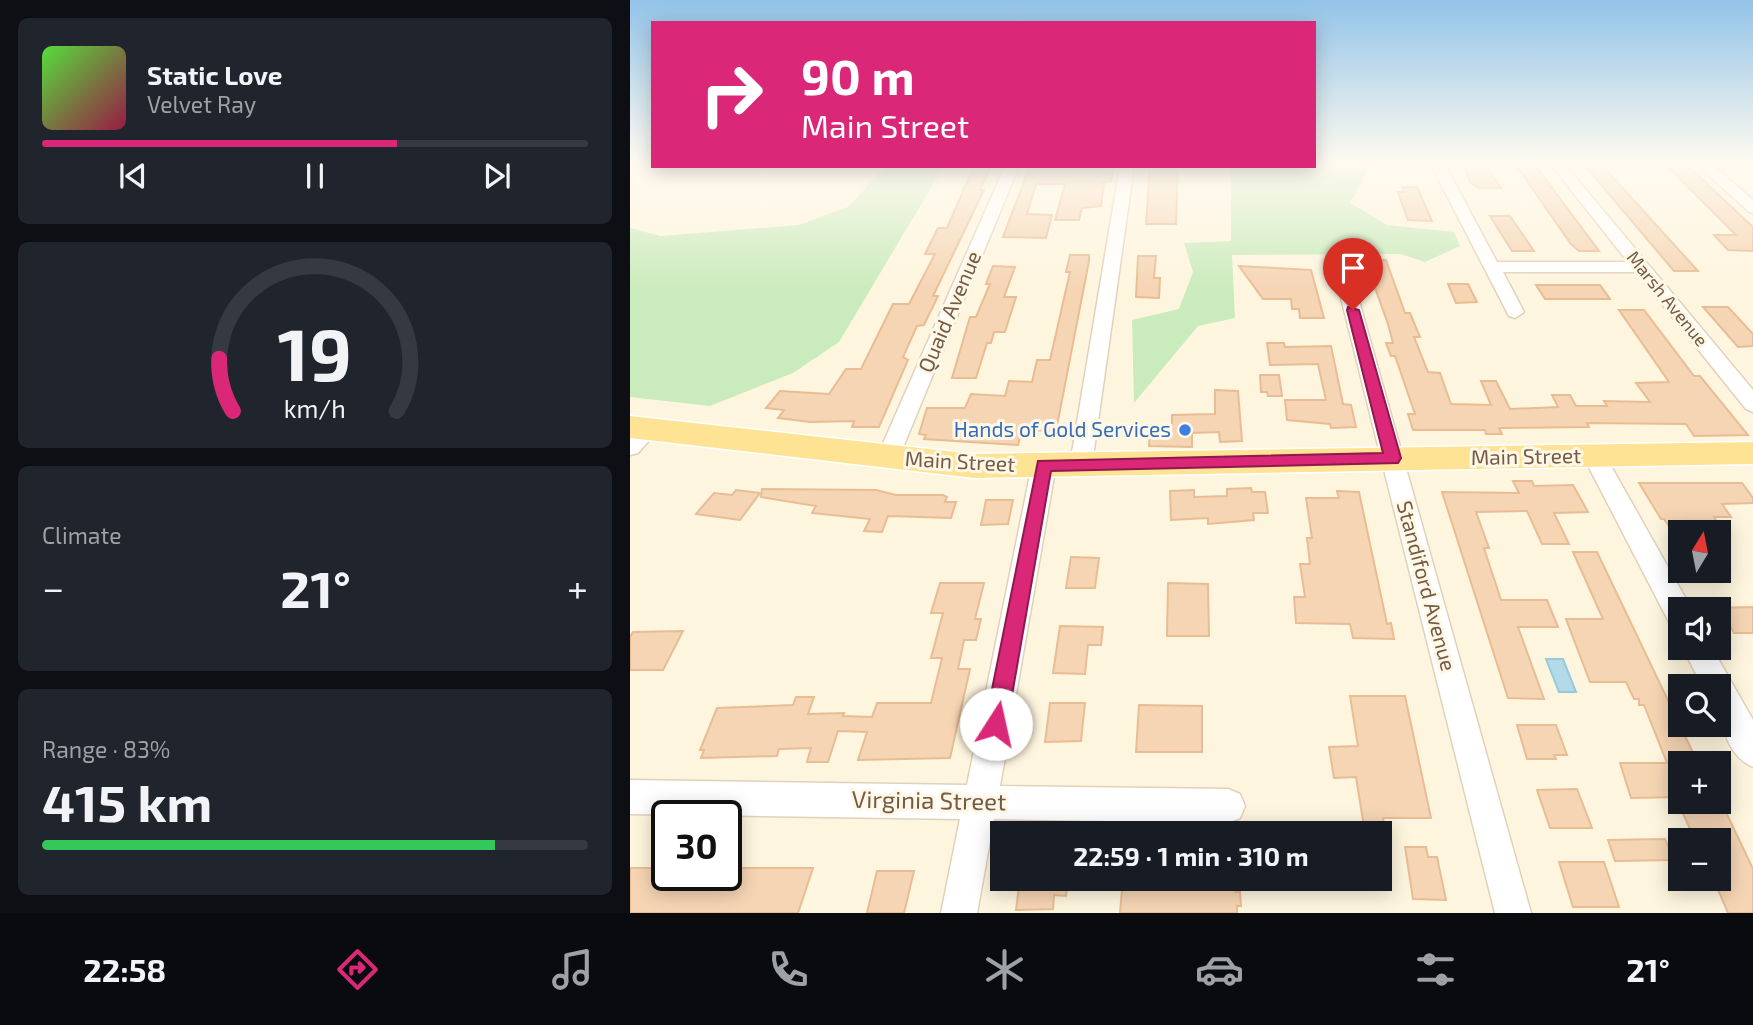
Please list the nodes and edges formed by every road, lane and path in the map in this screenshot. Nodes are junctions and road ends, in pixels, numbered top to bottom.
1 (996, 204) edge
2 (1121, 204) edge
3 (1459, 204) edge
4 (1590, 204) edge
5 (1339, 258) dead end
6 (1492, 267) junction
7 (1641, 267) junction
8 (1515, 312) dead end
9 (1753, 404) edge
10 (636, 434) edge
11 (1753, 453) edge
12 (1594, 456) junction
13 (888, 457) junction
14 (1393, 458) junction
15 (1081, 464) junction
16 (1044, 465) junction
17 (1670, 597) edge
18 (1731, 710) edge
19 (1753, 751) edge
20 (630, 797) edge
21 (982, 802) junction
22 (1228, 806) dead end
23 (959, 913) edge
24 (1513, 913) edge

1 - 13 street, Quaid Avenue
2 - 15 street
3 - 6 street
4 - 7 street, Marsh Avenue
5 - 14 street, Standiford Avenue
6 - 7 street
6 - 8 street
7 - 9 street, Marsh Avenue
10 - 13 main road, Main Street
11 - 12 main road, Main Street
12 - 14 main road, Main Street
12 - 17 street
13 - 16 main road, Main Street
14 - 15 main road, Main Street
14 - 24 street, Standiford Avenue
15 - 16 main road, Main Street
16 - 21 street
18 - 19 street
20 - 21 street, Virginia Street
21 - 22 street, Virginia Street
21 - 23 street

